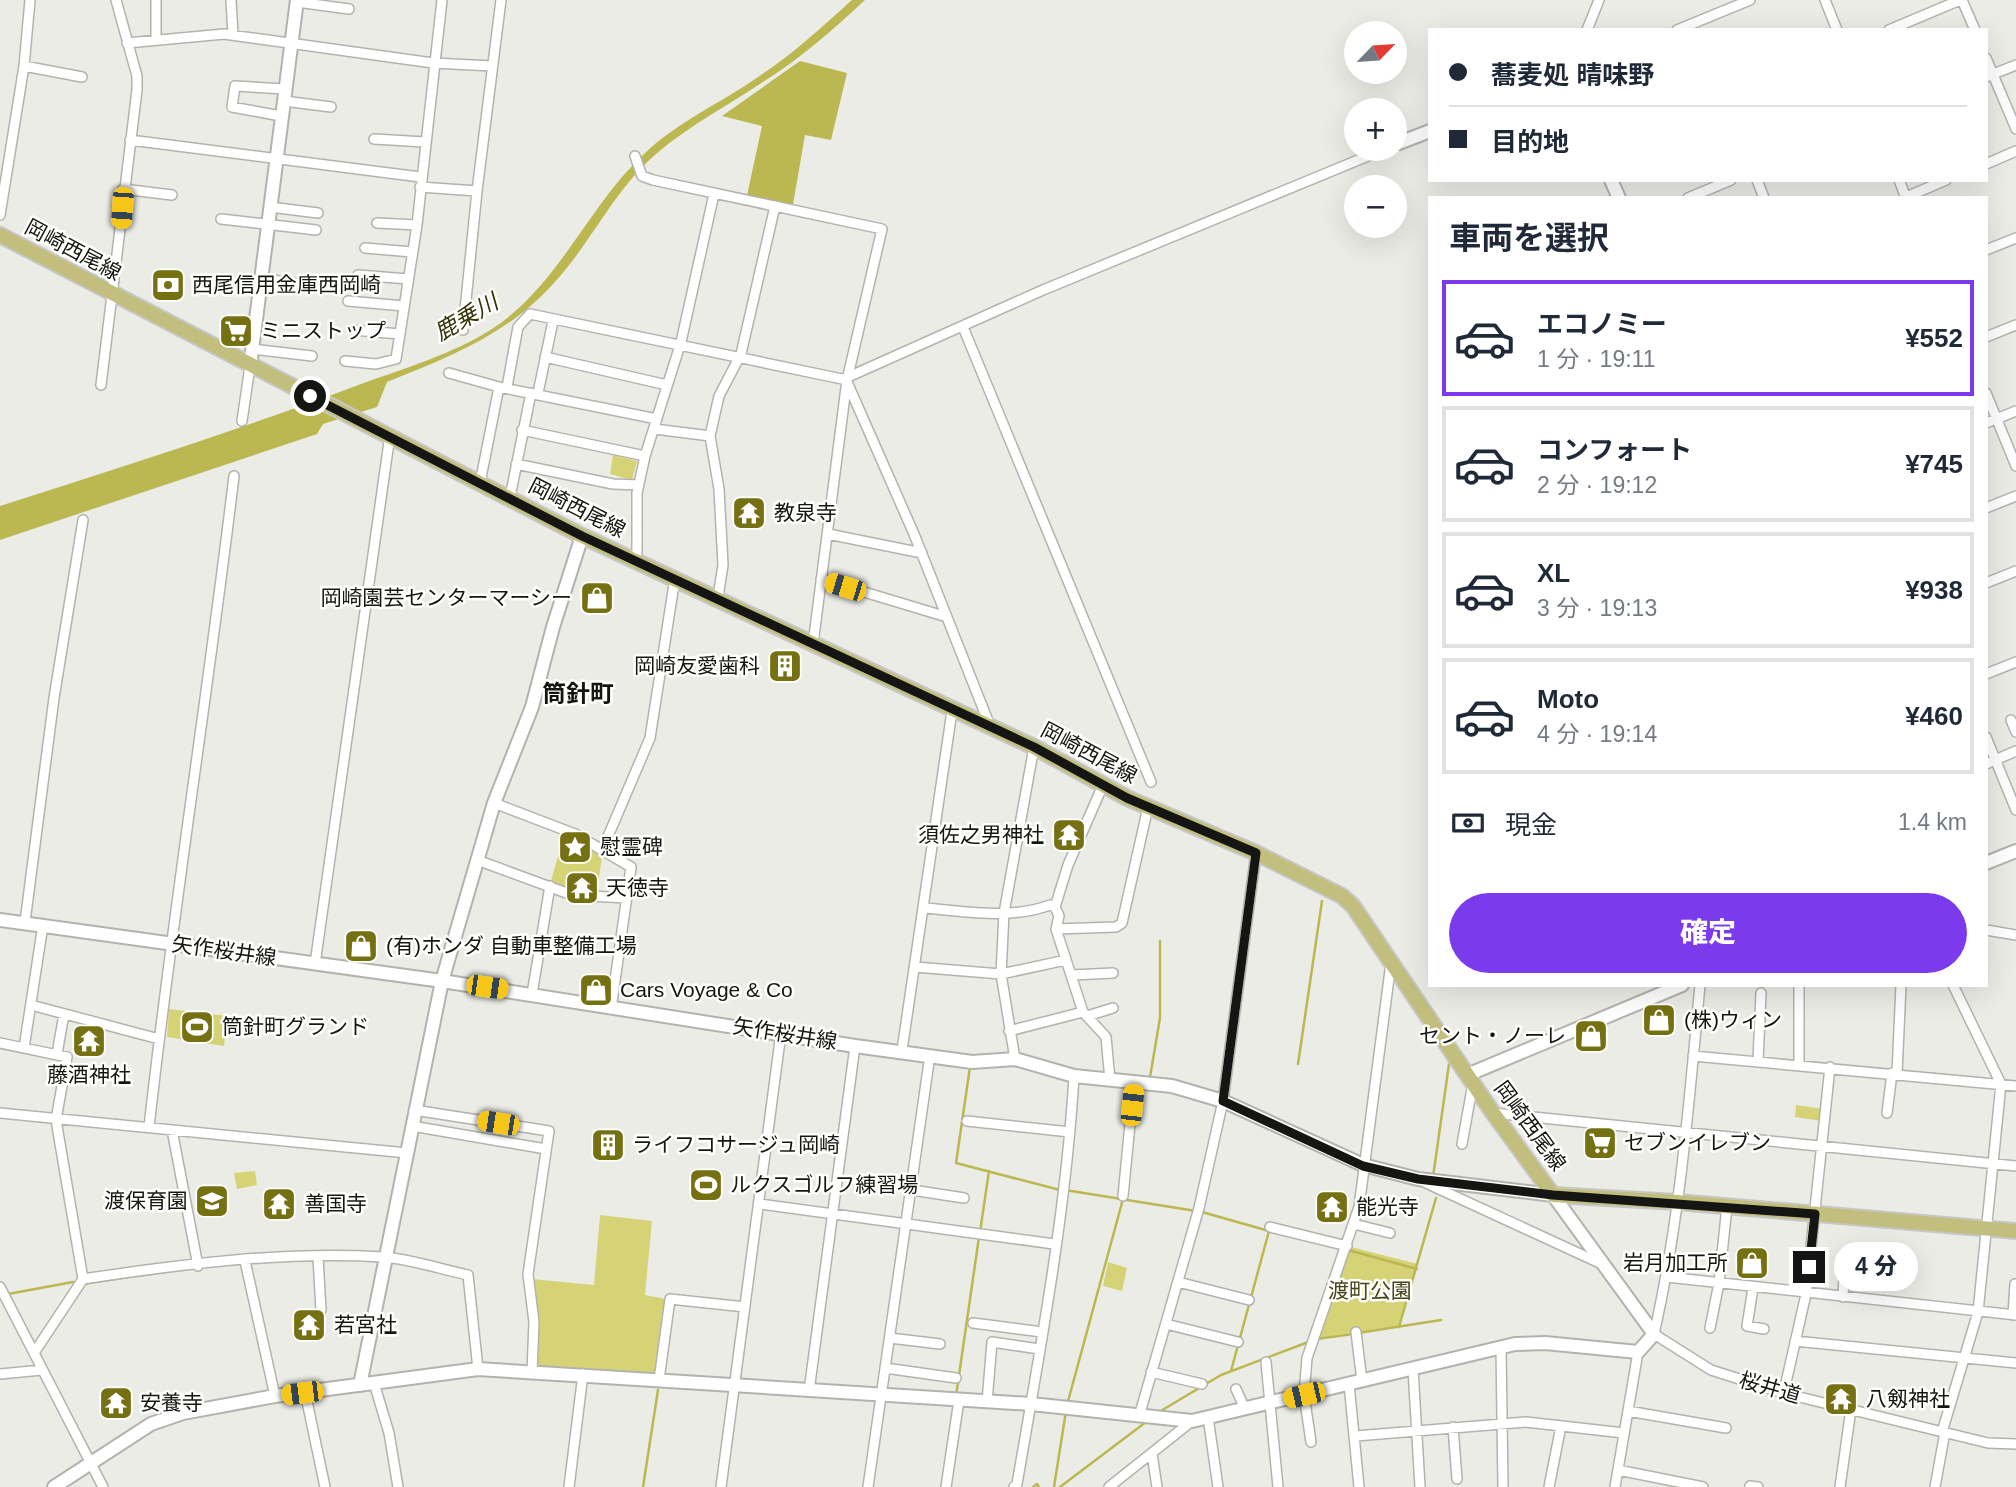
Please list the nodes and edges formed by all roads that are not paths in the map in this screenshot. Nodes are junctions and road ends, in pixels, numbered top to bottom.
1 (30, 0) edge
2 (116, 0) edge
3 (156, 0) edge
4 (231, 0) edge
5 (442, 0) edge
6 (501, 0) edge
7 (1599, 0) edge
8 (1750, 0) edge
9 (1825, 0) edge
10 (1961, 0) edge
11 (297, 1) edge
12 (349, 9) dead end
13 (1694, 26) edge
14 (1588, 28) edge
15 (1836, 28) edge
16 (1894, 28) edge
17 (1974, 28) edge
18 (233, 34) junction
19 (156, 40) junction
20 (127, 43) junction
21 (292, 44) junction
22 (433, 63) junction
23 (492, 65) junction
24 (2016, 65) edge
25 (24, 66) junction
26 (1990, 75) edge
27 (82, 77) dead end
28 (284, 95) junction
29 (331, 107) dead end
30 (281, 116) junction
31 (2016, 129) edge
32 (1428, 132) edge
33 (1407, 137) edge
34 (374, 139) dead end
35 (130, 140) junction
36 (425, 142) junction
37 (2016, 152) edge
38 (635, 156) dead end
39 (275, 159) junction
40 (1356, 161) edge
41 (1988, 163) edge
42 (420, 182) junction
43 (1726, 182) edge
44 (1941, 182) edge
45 (123, 189) junction
46 (477, 191) junction
47 (714, 194) junction
48 (172, 195) dead end
49 (1693, 196) edge
50 (1907, 196) edge
51 (775, 206) junction
52 (270, 207) junction
53 (318, 213) dead end
54 (0, 215) edge
55 (221, 219) dead end
56 (377, 223) dead end
57 (267, 224) junction
58 (417, 225) junction
59 (316, 230) dead end
60 (0, 235) edge
61 (2016, 238) edge
62 (365, 248) dead end
63 (1988, 249) edge
64 (412, 252) junction
65 (358, 275) dead end
66 (261, 278) junction
67 (408, 279) junction
68 (303, 285) dead end
69 (111, 295) junction
70 (348, 301) dead end
71 (404, 306) junction
72 (553, 321) junction
73 (2016, 325) edge
74 (963, 327) junction
75 (353, 330) dead end
76 (463, 330) dead end
77 (400, 334) junction
78 (1988, 336) edge
79 (679, 347) junction
80 (252, 349) junction
81 (312, 356) dead end
82 (545, 357) junction
83 (737, 358) junction
84 (345, 360) dead end
85 (250, 366) junction
86 (449, 373) dead end
87 (847, 380) junction
88 (667, 384) junction
89 (101, 385) dead end
90 (503, 387) junction
91 (534, 393) junction
92 (1988, 398) edge
93 (2016, 411) edge
94 (1997, 419) junction
95 (242, 421) dead end
96 (1988, 422) edge
97 (656, 424) junction
98 (523, 430) junction
99 (390, 435) junction
100 (710, 436) junction
101 (645, 456) junction
102 (516, 464) junction
103 (2016, 466) edge
104 (234, 476) dead end
105 (480, 483) junction
106 (639, 485) junction
107 (2016, 496) edge
108 (510, 497) junction
109 (1988, 507) edge
110 (83, 520) dead end
111 (828, 534) junction
112 (582, 536) junction
113 (922, 553) junction
114 (634, 559) junction
115 (2016, 571) edge
116 (675, 578) junction
117 (821, 579) junction
118 (1988, 582) edge
119 (718, 597) junction
120 (947, 617) junction
121 (813, 644) junction
122 (2016, 662) edge
123 (1988, 673) edge
124 (952, 710) junction
125 (2011, 720) dead end
126 (991, 728) junction
127 (2016, 732) edge
128 (1034, 747) junction
129 (2016, 751) edge
130 (1991, 762) edge
131 (1151, 782) dead end
132 (1103, 785) junction
133 (494, 803) junction
134 (1147, 807) junction
135 (2016, 810) edge
136 (603, 848) junction
137 (2016, 851) edge
138 (1256, 853) junction
139 (477, 860) junction
140 (1988, 862) edge
141 (550, 886) junction
142 (626, 898) junction
143 (1055, 907) junction
144 (924, 908) junction
145 (1004, 913) junction
146 (0, 920) edge
147 (25, 922) junction
148 (43, 925) junction
149 (1056, 929) junction
150 (1988, 930) edge
151 (2016, 934) edge
152 (170, 943) junction
153 (1066, 960) junction
154 (1391, 961) junction
155 (315, 964) junction
156 (915, 967) junction
157 (1113, 973) dead end
158 (1001, 974) junction
159 (1072, 975) junction
160 (442, 981) junction
161 (1677, 987) edge
162 (1700, 987) edge
163 (1799, 987) edge
164 (1901, 987) edge
165 (1954, 987) edge
166 (1761, 993) dead end
167 (532, 994) junction
168 (31, 1005) junction
169 (1113, 1008) dead end
170 (611, 1009) junction
171 (64, 1014) junction
172 (1085, 1014) junction
173 (1009, 1031) junction
174 (781, 1033) junction
175 (159, 1039) junction
176 (0, 1043) edge
177 (855, 1046) junction
178 (24, 1048) junction
179 (902, 1050) junction
180 (57, 1054) junction
181 (930, 1055) junction
182 (1693, 1056) junction
183 (1014, 1059) junction
184 (1758, 1061) junction
185 (1798, 1064) junction
186 (1830, 1067) junction
187 (1895, 1074) junction
188 (1074, 1076) junction
189 (1470, 1079) junction
190 (1110, 1080) junction
191 (1134, 1083) junction
192 (2001, 1084) junction
193 (2016, 1086) edge
194 (1223, 1101) junction
195 (414, 1110) junction
196 (0, 1113) edge
197 (1493, 1113) junction
198 (1887, 1113) dead end
199 (55, 1120) junction
200 (967, 1121) dead end
201 (412, 1126) junction
202 (149, 1127) junction
203 (172, 1129) junction
204 (1070, 1132) junction
205 (1684, 1133) junction
206 (1462, 1144) dead end
207 (1822, 1145) junction
208 (546, 1149) junction
209 (407, 1153) junction
210 (1993, 1164) junction
211 (1363, 1166) junction
212 (2016, 1166) edge
213 (1418, 1179) junction
214 (912, 1190) junction
215 (1553, 1195) junction
216 (1123, 1196) dead end
217 (964, 1198) dead end
218 (1677, 1202) junction
219 (760, 1204) junction
220 (1727, 1206) junction
221 (1815, 1214) junction
222 (835, 1215) junction
223 (1354, 1224) junction
224 (907, 1226) junction
225 (1270, 1227) dead end
226 (1987, 1228) junction
227 (2016, 1231) edge
228 (1390, 1233) dead end
229 (1055, 1244) junction
230 (1347, 1246) junction
231 (1845, 1254) dead end
232 (318, 1257) junction
233 (386, 1258) junction
234 (245, 1261) junction
235 (198, 1266) junction
236 (1608, 1268) junction
237 (1667, 1278) junction
238 (83, 1279) junction
239 (1178, 1282) junction
240 (1719, 1283) junction
241 (2015, 1284) edge
242 (0, 1287) edge
243 (1753, 1288) junction
244 (1806, 1294) junction
245 (1843, 1297) junction
246 (1249, 1300) dead end
247 (745, 1307) junction
248 (321, 1310) dead end
249 (1978, 1312) junction
250 (2014, 1315) edge
251 (974, 1323) dead end
252 (1166, 1324) junction
253 (1710, 1328) dead end
254 (1764, 1329) dead end
255 (1042, 1332) junction
256 (1356, 1332) dead end
257 (1654, 1334) junction
258 (890, 1338) junction
259 (1795, 1341) junction
260 (1238, 1342) dead end
261 (940, 1345) dead end
262 (1501, 1347) junction
263 (1039, 1349) junction
264 (1638, 1352) junction
265 (34, 1353) junction
266 (1964, 1358) junction
267 (1266, 1362) dead end
268 (2016, 1363) edge
269 (885, 1368) junction
270 (478, 1369) junction
271 (1413, 1369) junction
272 (42, 1370) junction
273 (532, 1372) junction
274 (1152, 1372) junction
275 (0, 1374) edge
276 (583, 1374) junction
277 (956, 1378) dead end
278 (659, 1380) junction
279 (1356, 1382) junction
280 (374, 1383) junction
281 (1202, 1384) dead end
282 (360, 1385) junction
283 (736, 1387) junction
284 (1785, 1387) dead end
285 (1236, 1389) dead end
286 (809, 1391) junction
287 (305, 1392) junction
288 (1304, 1395) junction
289 (275, 1396) junction
290 (881, 1396) junction
291 (959, 1400) junction
292 (987, 1402) junction
293 (1269, 1403) junction
294 (1031, 1404) junction
295 (1245, 1409) junction
296 (1851, 1409) junction
297 (1628, 1411) junction
298 (1140, 1413) junction
299 (1208, 1417) junction
300 (1192, 1421) junction
301 (1502, 1424) junction
302 (1561, 1426) junction
303 (1453, 1427) junction
304 (1726, 1428) dead end
305 (1416, 1430) junction
306 (1943, 1432) junction
307 (1624, 1433) junction
308 (1356, 1436) junction
309 (1311, 1442) dead end
310 (2016, 1444) edge
311 (1152, 1454) junction
312 (90, 1461) junction
313 (1618, 1470) junction
314 (1457, 1479) dead end
315 (54, 1487) edge
316 (103, 1487) edge
317 (325, 1487) edge
318 (398, 1487) edge
319 (569, 1487) edge
320 (721, 1487) edge
321 (868, 1487) edge
322 (946, 1487) edge
323 (1014, 1487) edge
324 (1109, 1487) edge
325 (1157, 1487) edge
326 (1218, 1487) edge
327 (1278, 1487) edge
328 (1359, 1487) edge
329 (1420, 1487) edge
330 (1503, 1487) edge
331 (1549, 1487) edge
332 (1615, 1487) edge
333 (1703, 1487) edge
334 (1840, 1487) edge
335 (1935, 1487) edge

1 - 25 street
2 - 20 street
3 - 19 street
4 - 18 street
5 - 22 street
6 - 23 street
7 - 14 street
8 - 13 street
9 - 15 street
10 - 16 street
10 - 17 street
11 - 12 street
11 - 21 street
18 - 19 street
18 - 21 street
19 - 20 street
20 - 35 street
21 - 22 street
21 - 28 street
22 - 23 street
22 - 36 street
23 - 46 street
24 - 26 street
25 - 27 street
25 - 54 street
26 - 31 street
28 - 29 street
28 - 30 street
28 - 30 street
30 - 39 street
32 - 33 street
34 - 36 street
35 - 39 street
35 - 45 street
36 - 42 street
37 - 41 street
38 - 47 street
39 - 42 street
39 - 52 street
40 - 74 street
42 - 46 street
42 - 58 street
43 - 49 street
44 - 50 street
45 - 48 street
45 - 69 street
46 - 76 street
47 - 51 street
47 - 79 street
51 - 83 street
51 - 87 street
52 - 53 street
52 - 57 street
55 - 57 street
56 - 58 street
57 - 59 street
57 - 66 street
58 - 64 street
60 - 69 main road, 岡崎西尾線
61 - 63 street
62 - 64 street
64 - 67 street
65 - 67 street
66 - 68 street
66 - 80 street
67 - 71 street
69 - 85 main road, 岡崎西尾線
69 - 89 street
70 - 71 street
71 - 77 street
72 - 79 street
72 - 82 street
72 - 90 street
73 - 78 street
74 - 87 street
74 - 131 street
75 - 77 street
77 - 84 street
79 - 83 street
79 - 88 street
80 - 81 street
80 - 85 street
82 - 88 street
82 - 91 street
83 - 87 street
83 - 100 street
85 - 95 street
85 - 99 main road, 岡崎西尾線
86 - 90 street
87 - 111 street
87 - 113 street
88 - 97 street
90 - 91 street
90 - 105 street
91 - 97 street
91 - 98 street
92 - 94 street
93 - 94 street
94 - 96 street
94 - 103 street
97 - 100 street
97 - 101 street
98 - 101 street
98 - 102 street
99 - 105 main road, 岡崎西尾線
99 - 155 street
100 - 119 street
101 - 106 street
102 - 106 street
102 - 108 street
104 - 152 street
105 - 108 main road, 岡崎西尾線
106 - 114 street
107 - 109 street
108 - 112 main road, 岡崎西尾線
110 - 147 street
111 - 113 street
111 - 117 street
112 - 114 main road, 岡崎西尾線
112 - 133 street
113 - 120 street
114 - 116 main road, 岡崎西尾線
115 - 118 street
116 - 119 main road, 岡崎西尾線
116 - 136 street
117 - 120 street
117 - 121 street
119 - 121 main road, 岡崎西尾線
120 - 126 street
121 - 124 main road, 岡崎西尾線
122 - 123 street
124 - 126 main road, 岡崎西尾線
124 - 144 street
125 - 127 street
126 - 128 main road, 岡崎西尾線
128 - 132 main road, 岡崎西尾線
128 - 145 street
129 - 130 street
130 - 135 street
132 - 134 main road, 岡崎西尾線
132 - 143 street
133 - 136 street
133 - 139 street
134 - 138 main road, 岡崎西尾線
134 - 149 street
136 - 142 street
137 - 140 street
138 - 154 main road, 岡崎西尾線
138 - 194 street
139 - 141 street
139 - 160 street
141 - 142 street
141 - 167 street
142 - 170 street
143 - 145 street
143 - 149 street
144 - 145 street
144 - 156 street
145 - 158 street
146 - 147 street, 矢作桜井線
147 - 148 street, 矢作桜井線
148 - 152 street, 矢作桜井線
148 - 168 street
149 - 153 street
150 - 151 street
152 - 155 street, 矢作桜井線
152 - 175 street
153 - 158 street
153 - 159 street
154 - 189 main road, 岡崎西尾線
154 - 211 street
155 - 160 street, 矢作桜井線
156 - 158 street
156 - 179 street
157 - 159 street
158 - 173 street
159 - 172 street
160 - 167 street, 矢作桜井線
160 - 195 street
161 - 189 street
162 - 182 street
163 - 185 street
164 - 187 street
165 - 192 street
166 - 184 street
167 - 170 street, 矢作桜井線
168 - 171 street
168 - 178 street
169 - 172 street
170 - 174 street, 矢作桜井線
171 - 175 street
171 - 180 street
172 - 173 street
172 - 190 street
173 - 183 street
174 - 177 street, 矢作桜井線
174 - 219 street
175 - 202 street
176 - 178 street
177 - 179 street, 矢作桜井線
177 - 222 street
178 - 180 street
179 - 181 street, 矢作桜井線
180 - 199 street
181 - 183 street, 矢作桜井線
181 - 214 street
182 - 184 street
182 - 205 street
183 - 188 street, 矢作桜井線
184 - 185 street
185 - 186 street
186 - 187 street
186 - 207 street
187 - 192 street
187 - 198 street
188 - 190 street, 矢作桜井線
188 - 204 street
189 - 197 main road, 岡崎西尾線
189 - 206 street
190 - 191 street, 矢作桜井線
191 - 194 street, 矢作桜井線
191 - 216 street
192 - 193 street
192 - 210 street
194 - 211 street, 矢作桜井線
194 - 239 street
195 - 201 street
195 - 208 street
196 - 199 street
197 - 205 street
197 - 215 main road, 岡崎西尾線
199 - 202 street
199 - 238 street
200 - 204 street
201 - 208 street
201 - 209 street
202 - 203 street
203 - 209 street
203 - 235 street
204 - 229 street
205 - 207 street
205 - 218 street
207 - 210 street
207 - 221 street
208 - 273 street
209 - 233 street
210 - 212 street
210 - 226 street
211 - 213 street, 矢作桜井線
211 - 223 street
213 - 215 street, 矢作桜井線
213 - 236 street
214 - 217 street
214 - 224 street
215 - 218 main road, 岡崎西尾線
215 - 236 street, 桜井道
218 - 220 main road, 岡崎西尾線
218 - 237 street
219 - 222 street
219 - 247 street
220 - 221 main road, 岡崎西尾線
220 - 240 street
221 - 226 main road, 岡崎西尾線
221 - 244 street
222 - 224 street
222 - 286 street
223 - 228 street
223 - 230 street
224 - 229 street
224 - 258 street
225 - 230 street
226 - 227 main road, 岡崎西尾線
226 - 249 street
229 - 255 street
230 - 288 street
231 - 245 street
232 - 233 street
232 - 234 street
232 - 248 street
233 - 270 street
233 - 282 street
234 - 235 street
234 - 289 street
235 - 238 street
236 - 257 street, 桜井道
237 - 240 street
237 - 257 street
238 - 265 street
239 - 246 street
239 - 252 street
240 - 243 street
240 - 253 street
241 - 250 street
242 - 265 street
243 - 244 street
243 - 254 street
244 - 245 street
244 - 259 street
245 - 249 street
247 - 278 street
247 - 283 street
249 - 250 street
249 - 266 street
251 - 255 street
252 - 260 street
252 - 274 street
255 - 263 street
256 - 279 street
257 - 264 street
257 - 296 street, 桜井道
258 - 261 street
258 - 269 street
259 - 266 street
259 - 284 street
262 - 264 street
262 - 271 street
262 - 301 street
263 - 292 street
263 - 294 street
264 - 297 street
265 - 272 street
266 - 268 street
266 - 306 street
267 - 293 street
269 - 277 street
269 - 290 street
270 - 273 street
270 - 280 street
271 - 279 street
271 - 305 street
272 - 275 street
272 - 312 street
273 - 276 street
274 - 281 street
274 - 298 street
276 - 278 street
276 - 319 street
278 - 283 street
279 - 288 street
279 - 308 street
280 - 282 street
280 - 318 street
282 - 287 street
283 - 286 street
283 - 320 street
285 - 295 street
286 - 290 street
287 - 289 street
287 - 317 street
288 - 293 street
288 - 309 street
289 - 312 street
290 - 291 street
290 - 321 street
291 - 292 street
291 - 322 street
292 - 294 street
293 - 295 street
293 - 327 street
294 - 298 street
294 - 323 street
295 - 299 street
296 - 306 street, 桜井道
296 - 334 street
297 - 304 street
297 - 307 street
298 - 300 street
299 - 300 street
299 - 326 street
300 - 311 street
301 - 302 street
301 - 303 street
301 - 330 street
302 - 307 street
302 - 331 street
303 - 305 street
303 - 314 street
305 - 308 street
305 - 329 street
306 - 310 street, 桜井道
306 - 335 street
307 - 313 street
308 - 328 street
311 - 324 street
311 - 325 street
312 - 315 street
312 - 316 street
313 - 332 street
313 - 333 street

